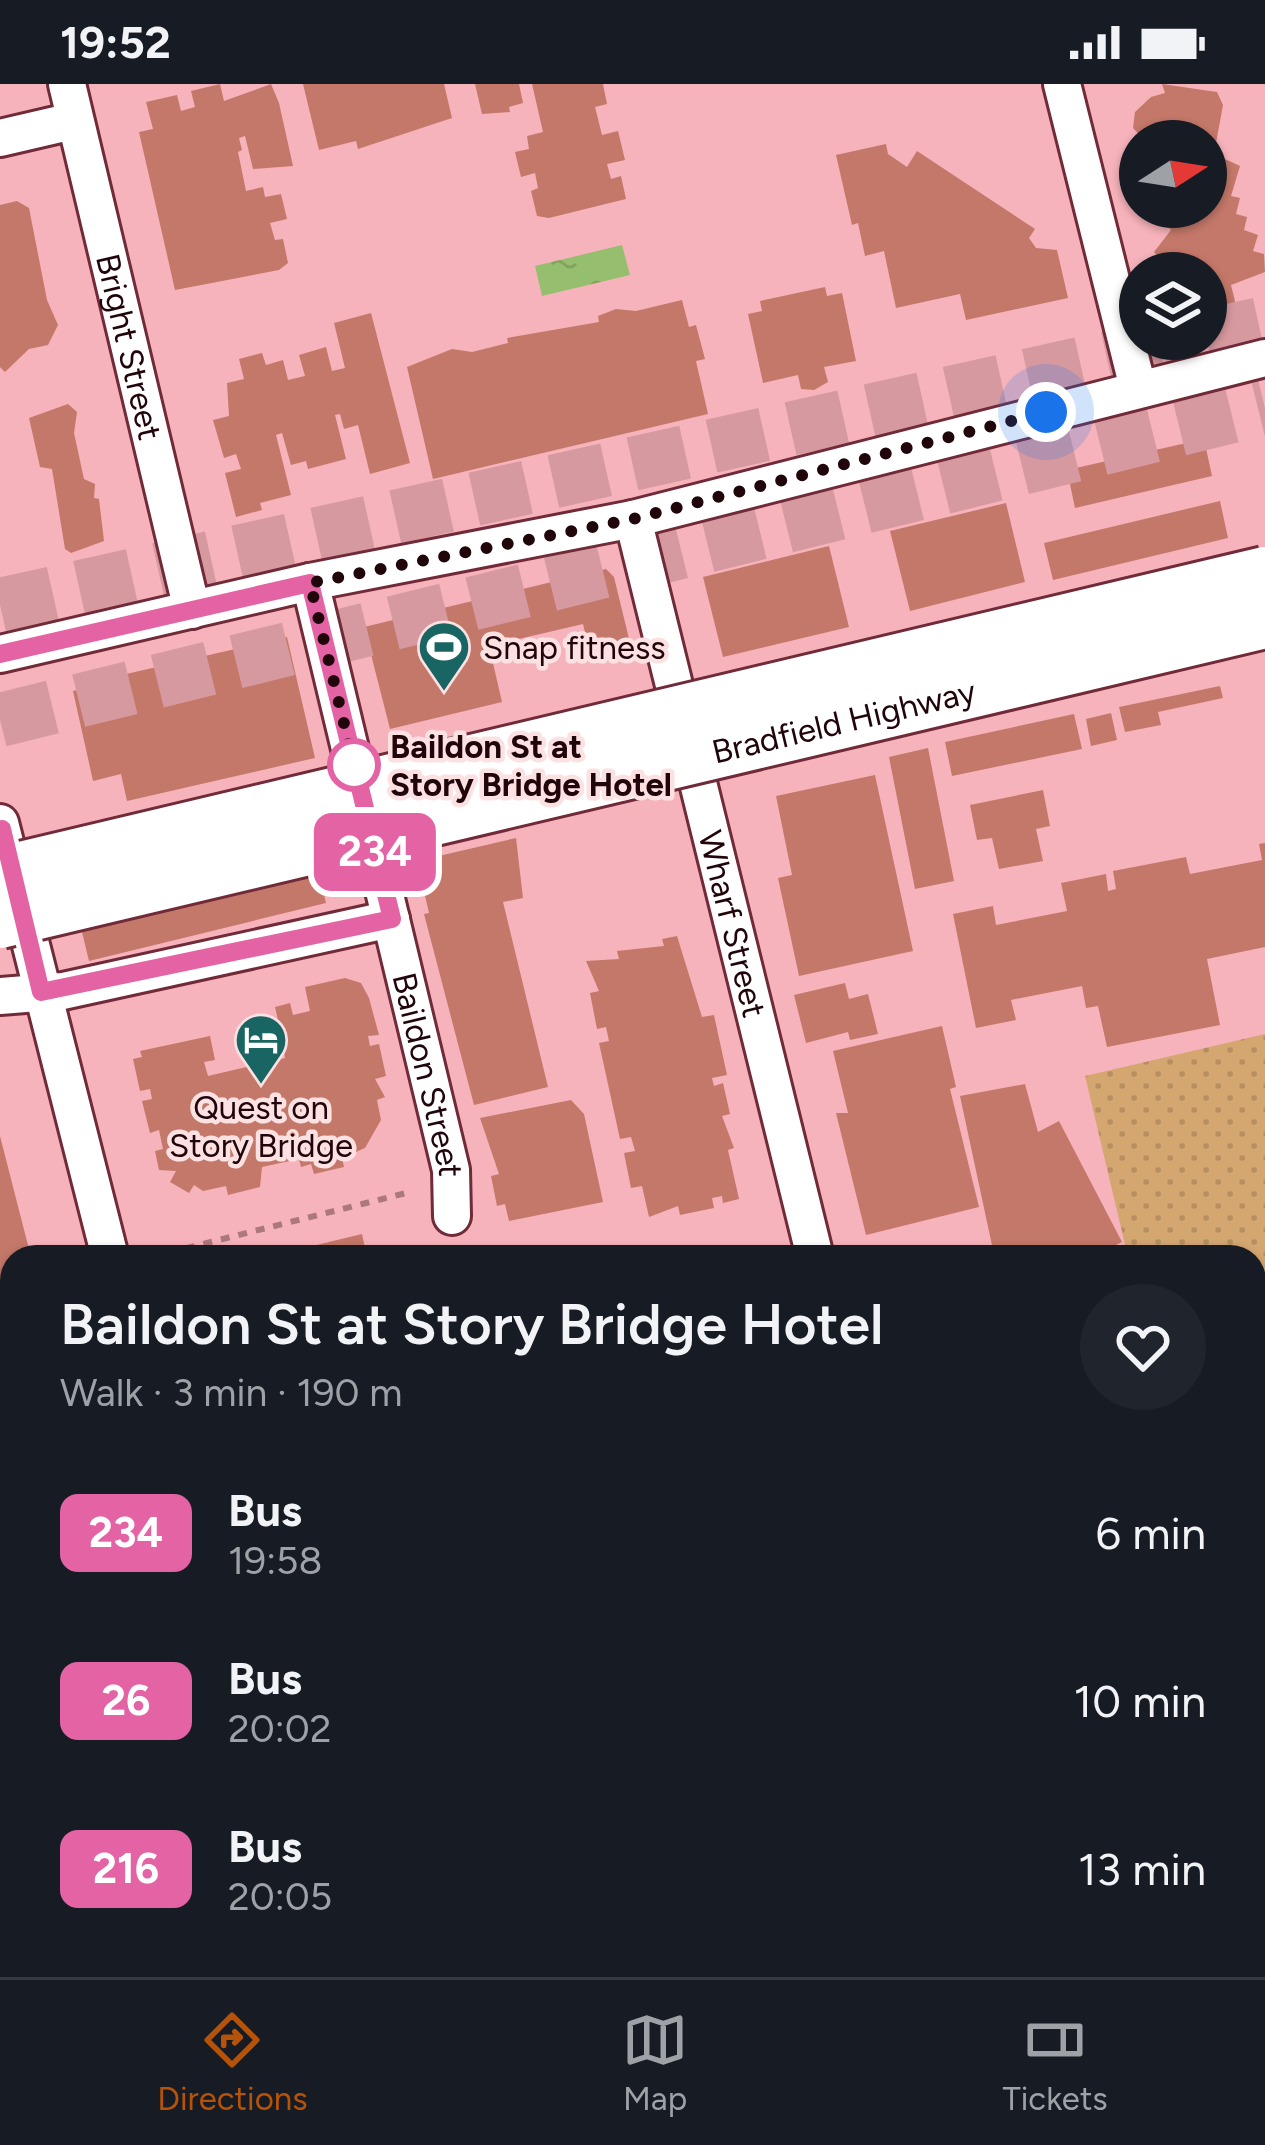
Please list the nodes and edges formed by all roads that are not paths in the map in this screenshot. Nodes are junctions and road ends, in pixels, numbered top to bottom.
1 (67, 84) edge
2 (1062, 84) edge
3 (73, 121) junction
4 (0, 138) edge
5 (1265, 358) edge
6 (1138, 388) junction
7 (633, 519) junction
8 (1265, 574) edge
9 (310, 583) junction
10 (192, 610) junction
11 (1265, 621) edge
12 (0, 654) edge
13 (0, 823) edge
14 (0, 874) edge
15 (392, 919) junction
16 (0, 921) edge
17 (41, 992) junction
18 (0, 996) edge
19 (452, 1216) dead end
20 (107, 1245) edge
21 (812, 1245) edge

1 - 3 street, Bright Street
2 - 6 street
3 - 4 street
3 - 10 street, Bright Street
5 - 6 street
6 - 7 street
7 - 9 street
7 - 21 street, Wharf Street
8 - 14 highway, Bradfield Highway, bridge
9 - 10 street
9 - 15 street, Baildon Street
10 - 12 street
11 - 16 highway, Bradfield Highway, bridge
13 - 17 street
15 - 17 street
15 - 19 street, Baildon Street
17 - 18 street
17 - 20 street

